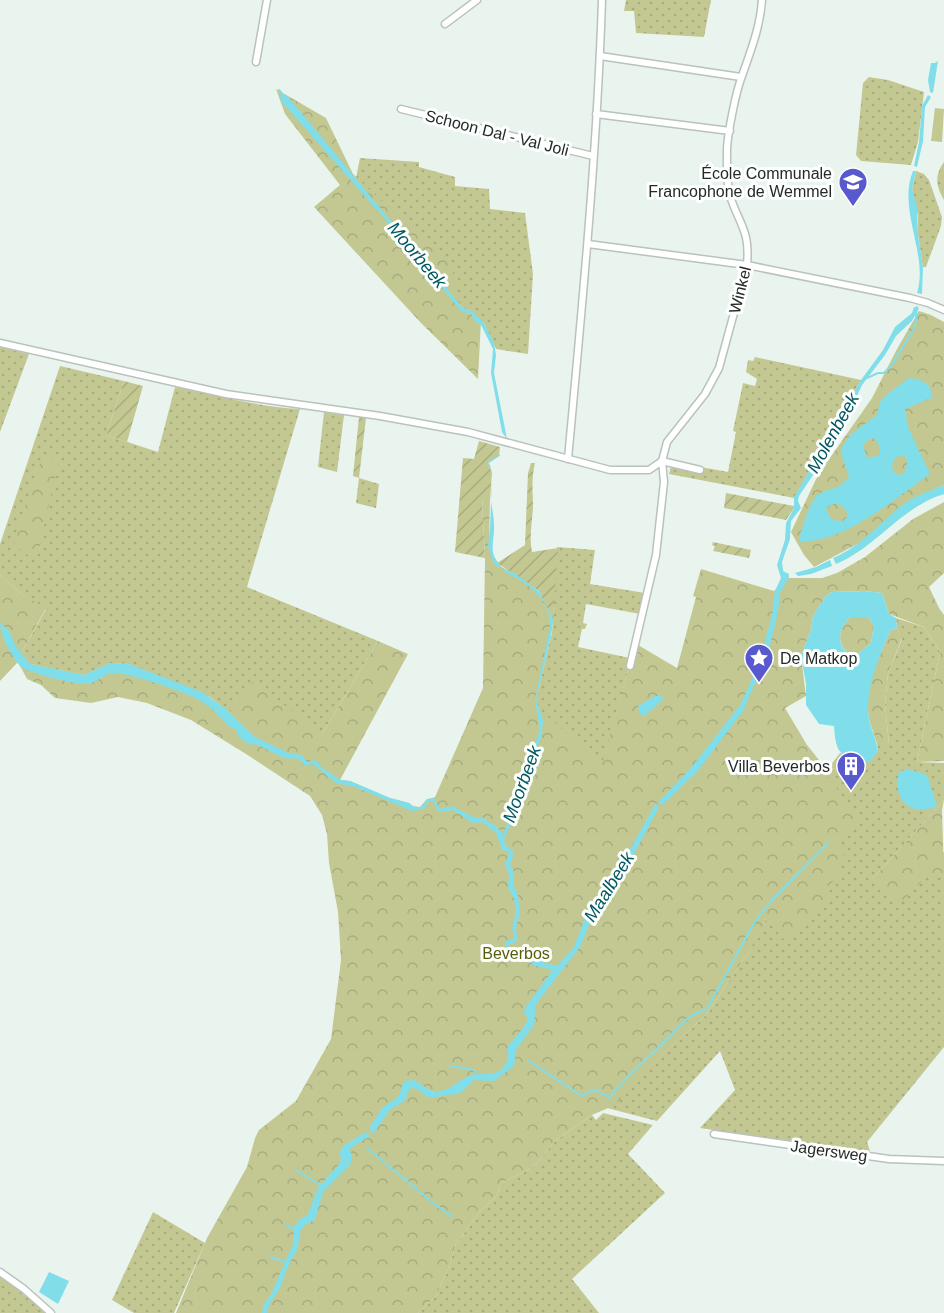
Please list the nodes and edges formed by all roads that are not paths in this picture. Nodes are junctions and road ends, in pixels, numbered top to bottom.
1 (267, 0) edge
2 (477, 0) edge
3 (602, 0) edge
4 (762, 0) edge
5 (445, 24) dead end
6 (600, 56) junction
7 (256, 62) dead end
8 (741, 77) junction
9 (401, 109) dead end
10 (596, 114) junction
11 (730, 131) junction
12 (593, 156) junction
13 (588, 244) junction
14 (747, 265) junction
15 (944, 310) edge
16 (0, 343) edge
17 (568, 459) junction
18 (662, 461) junction
19 (700, 470) dead end
20 (630, 666) dead end
21 (714, 1134) dead end
22 (944, 1161) edge
23 (0, 1272) edge
24 (51, 1313) edge

1 - 7 street
2 - 5 street
3 - 6 street
4 - 8 street, Winkel
6 - 8 street
6 - 10 street
8 - 11 street, Winkel
9 - 12 street, Schoon Dal - Val Joli
10 - 11 street
10 - 12 street
11 - 14 street, Winkel
12 - 13 street
13 - 14 street
13 - 17 street
14 - 15 street
14 - 18 street, Winkel
16 - 17 street
17 - 18 street
18 - 19 street
18 - 20 street
21 - 22 street, Jagersweg
23 - 24 street

